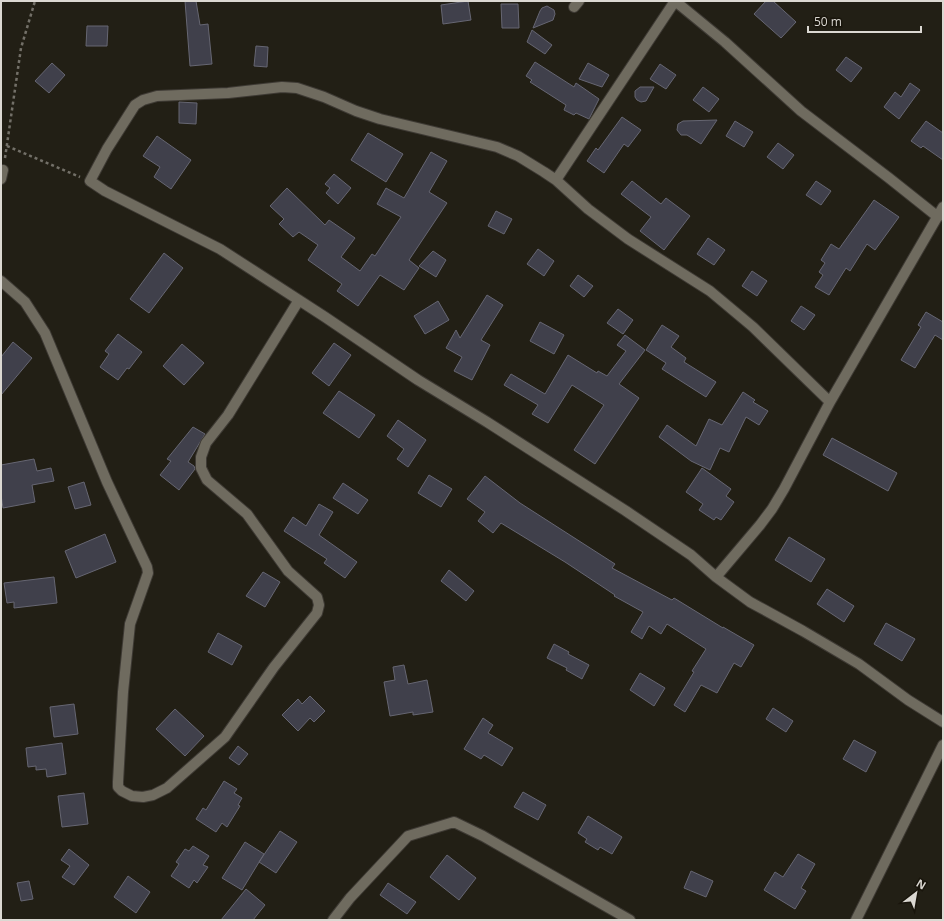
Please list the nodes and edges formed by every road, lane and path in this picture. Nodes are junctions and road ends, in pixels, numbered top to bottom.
1 (35, 1) edge
2 (675, 1) edge
3 (7, 146) junction
4 (2, 175) edge
5 (556, 180) junction
6 (90, 181) junction
7 (943, 207) edge
8 (938, 217) junction
9 (1, 281) edge
10 (299, 300) junction
11 (830, 402) junction
12 (716, 577) junction
13 (943, 722) edge
14 (943, 745) edge
15 (333, 920) edge
16 (630, 920) edge
17 (856, 920) edge

1 - 3 path
2 - 5 street
2 - 8 street
3 - 4 path
3 - 6 path
5 - 6 street
5 - 11 street
6 - 10 street
7 - 8 street
8 - 11 street
9 - 10 street
10 - 12 street
11 - 12 street
12 - 13 street
14 - 17 street
15 - 16 street

